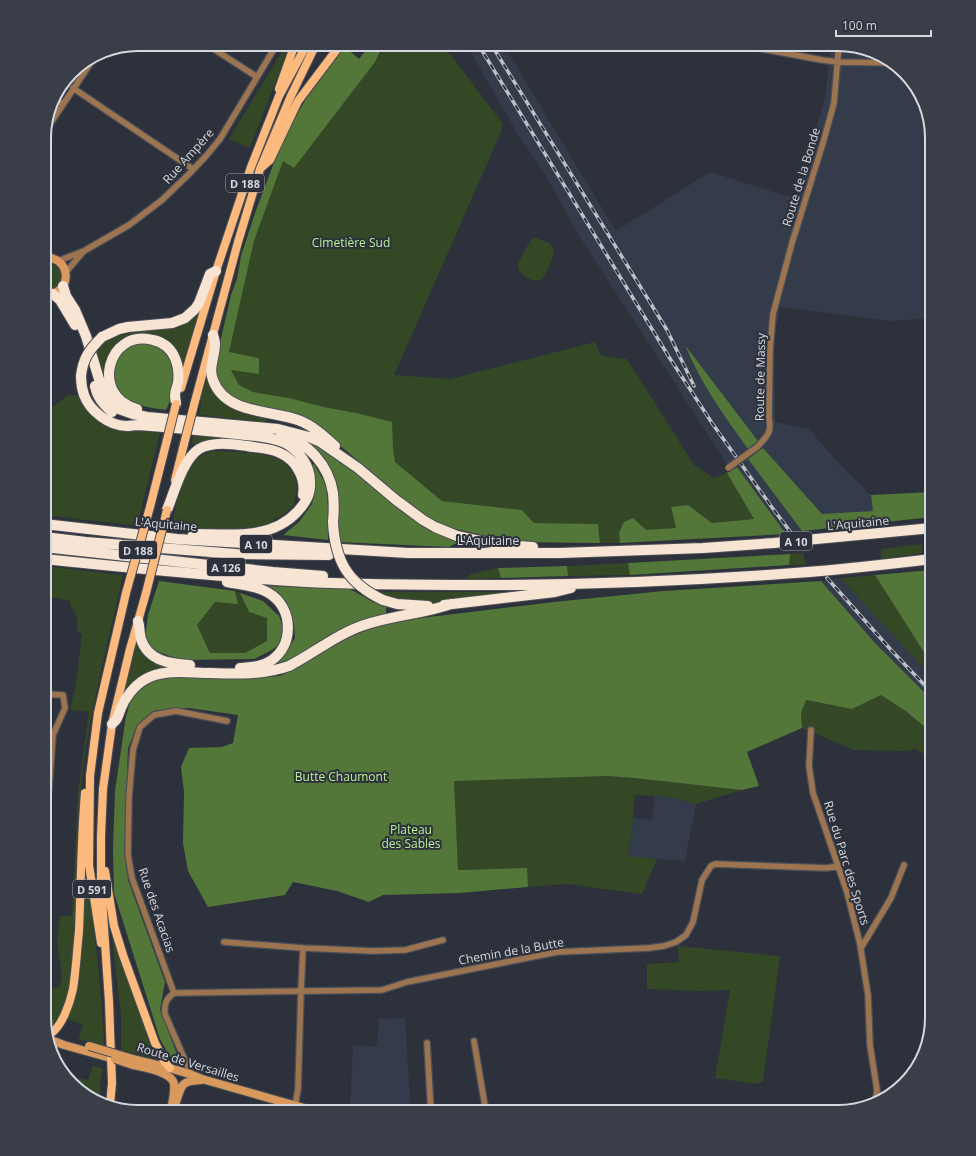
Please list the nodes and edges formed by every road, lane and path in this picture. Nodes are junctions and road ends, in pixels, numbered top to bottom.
1 (217, 51) edge
2 (273, 51) edge
3 (293, 51) edge
4 (303, 51) edge
5 (313, 51) edge
6 (336, 51) edge
7 (774, 51) edge
8 (839, 51) edge
9 (838, 62) junction
10 (881, 63) edge
11 (87, 68) edge
12 (257, 77) junction
13 (74, 88) junction
14 (279, 96) junction
15 (60, 102) edge
16 (63, 104) junction
17 (54, 118) edge
18 (193, 169) junction
19 (260, 169) junction
20 (84, 251) junction
21 (51, 258) edge
22 (58, 261) junction
23 (216, 271) junction
24 (66, 272) junction
25 (63, 286) junction
26 (51, 294) edge
27 (51, 295) edge
28 (773, 314) joint
29 (213, 335) junction
30 (176, 404) junction
31 (177, 419) junction
32 (136, 424) junction
33 (245, 435) junction
34 (358, 468) junction
35 (728, 468) dead end
36 (167, 510) junction
37 (299, 510) junction
38 (51, 525) edge
39 (925, 529) edge
40 (126, 534) junction
41 (51, 538) edge
42 (51, 548) edge
43 (385, 552) junction
44 (560, 553) junction
45 (51, 560) edge
46 (925, 560) edge
47 (200, 574) junction
48 (584, 584) junction
49 (409, 585) junction
50 (126, 593) joint
51 (146, 593) joint
52 (451, 604) junction
53 (138, 621) junction
54 (51, 694) edge
55 (228, 721) dead end
56 (112, 724) junction
57 (811, 730) dead end
58 (51, 754) edge
59 (90, 776) junction
60 (102, 846) junction
61 (904, 865) dead end
62 (838, 866) junction
63 (443, 940) dead end
64 (224, 942) dead end
65 (303, 948) junction
66 (860, 948) junction
67 (301, 991) junction
68 (174, 993) junction
69 (109, 1002) junction
70 (53, 1032) edge
71 (54, 1040) edge
72 (474, 1041) dead end
73 (427, 1043) dead end
74 (89, 1049) junction
75 (133, 1062) junction
76 (170, 1068) junction
77 (191, 1074) junction
78 (202, 1080) junction
79 (877, 1090) junction
80 (879, 1094) edge
81 (876, 1095) edge
82 (110, 1100) edge
83 (173, 1105) edge
84 (175, 1105) edge
85 (291, 1105) edge
86 (295, 1105) edge
87 (431, 1105) edge
88 (485, 1105) edge

1 - 12 street
2 - 12 street, Rue Ampère
3 - 14 main road
4 - 14 main road, D 188
5 - 19 main road, D 188
6 - 19 main road
7 - 9 street
8 - 9 street, Route de la Bonde
9 - 10 street
9 - 28 street, Route de la Bonde
11 - 13 street
12 - 18 street, Rue Ampère
13 - 16 street
13 - 18 street
14 - 23 main road, D 188
15 - 16 street
16 - 17 street
18 - 20 street, Rue Ampère
19 - 29 main road, D 188
20 - 22 street, Rue Ampère
20 - 24 street, Rue Ampère
21 - 22 main road
22 - 24 main road
23 - 30 main road, D 188
23 - 32 highway, bridge
24 - 25 main road
25 - 26 main road
25 - 31 highway
27 - 32 highway
28 - 35 street, Route de Massy, bridge
29 - 34 highway
29 - 36 main road, D 188, bridge
30 - 31 highway
30 - 50 main road, D 188, bridge
31 - 34 highway
32 - 33 highway
33 - 37 highway
33 - 52 highway, bridge
34 - 44 highway
36 - 37 highway
36 - 51 main road, D 188, bridge
37 - 40 highway
38 - 40 highway, L'Aquitaine / A 10
39 - 44 highway, L'Aquitaine / A 10
40 - 43 highway, L'Aquitaine / A 10
41 - 43 highway, A 126
42 - 49 highway, A 126
43 - 44 highway, L'Aquitaine / A 10
45 - 47 highway
46 - 48 highway
47 - 49 highway
47 - 53 highway
48 - 49 highway
48 - 52 highway
50 - 59 main road, D 591
51 - 53 main road, D 591
52 - 56 highway
53 - 56 main road, D 591
54 - 58 street
55 - 68 street, Rue des Acacias
56 - 60 main road, D 591
57 - 62 street, Rue du Parc des Sports
59 - 69 main road, D 591
59 - 70 main road
60 - 69 main road, D 591
60 - 76 main road
61 - 66 street
62 - 66 street, Rue du Parc des Sports
62 - 67 street, Chemin de la Butte
63 - 65 street
64 - 65 street
65 - 67 street
66 - 79 street, Rue du Parc des Sports
67 - 68 street
67 - 86 street
68 - 77 street
69 - 82 main road, D 591
71 - 74 main road, Route de Versailles
72 - 88 street
73 - 87 street
74 - 75 main road, Route de Versailles, bridge
74 - 75 main road, Route de Versailles, bridge
75 - 76 main road, Route de Versailles
75 - 83 main road
76 - 77 main road, Route de Versailles
77 - 78 main road, Route de Versailles
78 - 84 main road
78 - 85 main road, Route de Versailles
79 - 80 street
79 - 81 street, Rue du Parc des Sports

